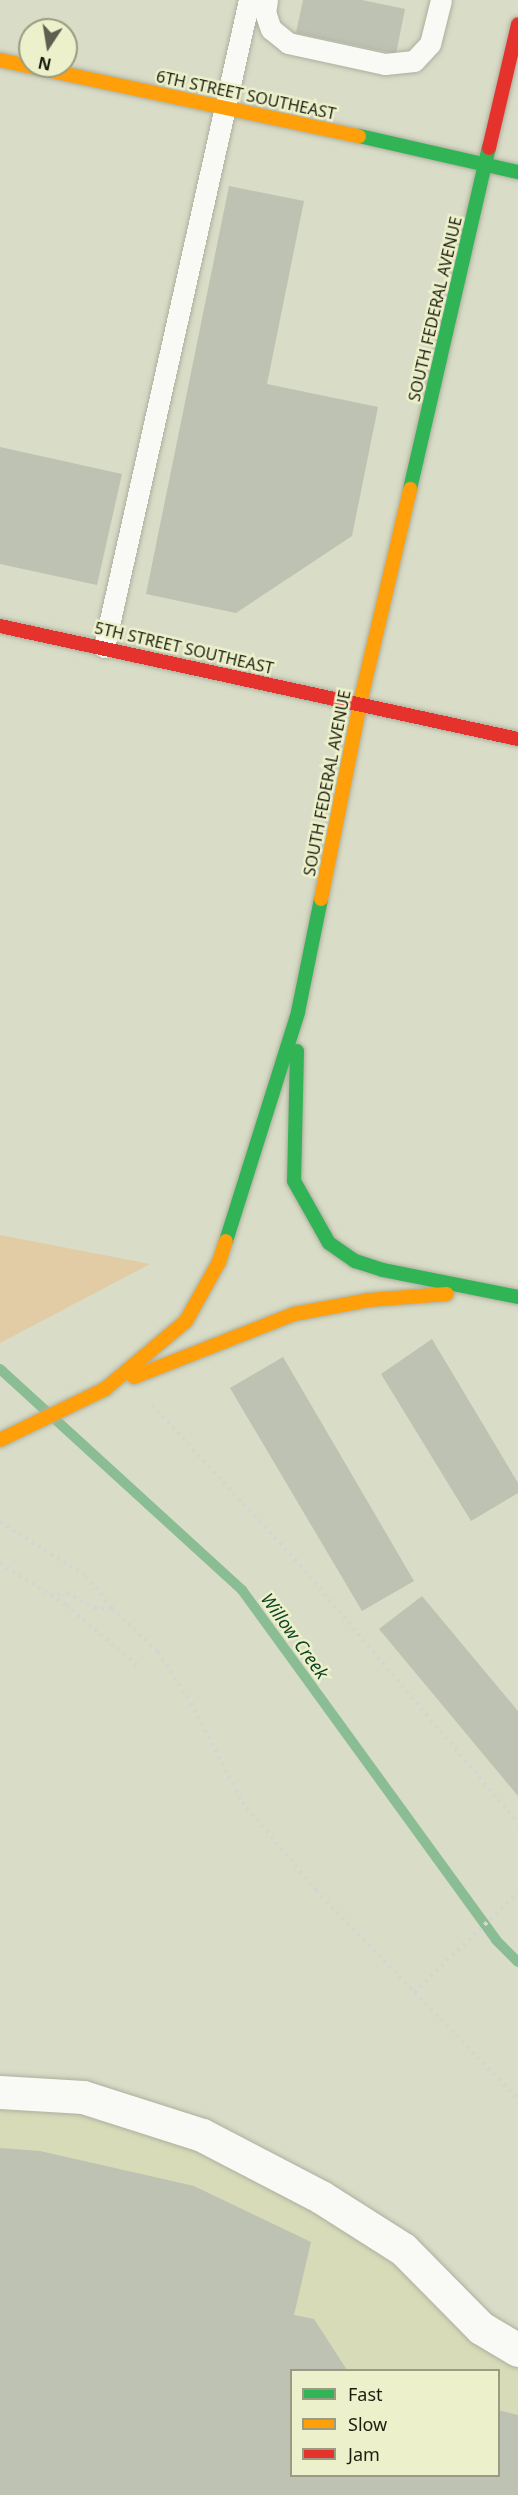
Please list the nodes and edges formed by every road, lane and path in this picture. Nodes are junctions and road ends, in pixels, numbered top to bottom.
1 (249, 0) edge
2 (267, 0) edge
3 (441, 0) edge
4 (518, 24) edge
5 (0, 60) edge
6 (225, 106) junction
7 (485, 164) junction
8 (518, 172) edge
9 (0, 626) edge
10 (104, 647) junction
11 (360, 703) junction
12 (518, 739) edge
13 (298, 1012) junction
14 (491, 1291) junction
15 (518, 1297) edge
16 (105, 1389) junction
17 (0, 1440) edge
18 (0, 1521) edge
19 (0, 1563) edge
20 (49, 1595) junction
21 (112, 1608) junction
22 (138, 1666) dead end
23 (518, 1823) edge
24 (518, 1893) edge
25 (414, 1992) junction
26 (0, 2092) edge
27 (518, 2099) edge
28 (518, 2350) edge

1 - 6 lane
2 - 3 lane
4 - 7 main road, SOUTH FEDERAL AVENUE
5 - 6 main road, 6TH STREET SOUTHEAST
6 - 7 main road, 6TH STREET SOUTHEAST
6 - 10 lane
7 - 8 main road, 6TH STREET SOUTHEAST
7 - 11 main road, SOUTH FEDERAL AVENUE
9 - 10 main road, 5TH STREET SOUTHEAST
10 - 11 main road, 5TH STREET SOUTHEAST
11 - 12 main road, 5TH STREET SOUTHEAST
11 - 13 main road, SOUTH FEDERAL AVENUE
13 - 14 main road
13 - 16 main road, SOUTH FEDERAL AVENUE
14 - 15 main road
14 - 16 main road
16 - 17 main road, SOUTH FEDERAL AVENUE
16 - 23 path
18 - 21 path
19 - 20 path
20 - 21 path
20 - 22 path
21 - 25 path
24 - 25 path
25 - 27 path
26 - 28 street

